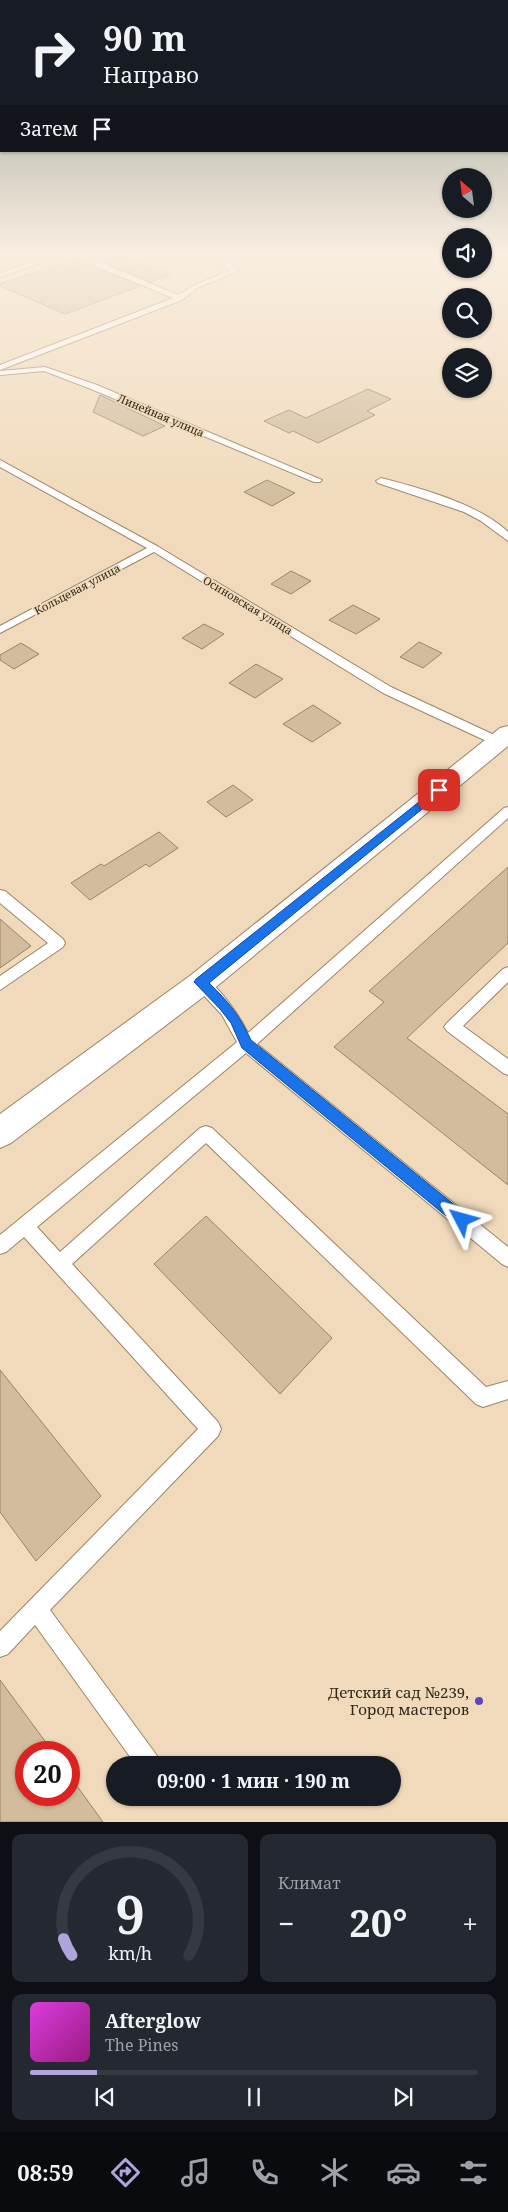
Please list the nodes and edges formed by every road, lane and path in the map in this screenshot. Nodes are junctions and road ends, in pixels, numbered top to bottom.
1 (82, 336) edge
2 (0, 368) edge
3 (0, 373) edge
4 (0, 463) edge
5 (317, 480) dead end
6 (381, 481) dead end
7 (508, 538) edge
8 (154, 548) junction
9 (0, 630) edge
10 (503, 738) edge
11 (508, 811) edge
12 (0, 895) edge
13 (508, 973) edge
14 (200, 982) junction
15 (0, 984) edge
16 (246, 1044) junction
17 (508, 1068) edge
18 (0, 1133) edge
19 (24, 1225) junction
20 (0, 1246) edge
21 (508, 1258) edge
22 (60, 1264) junction
23 (508, 1390) edge
24 (36, 1609) junction
25 (0, 1646) edge
26 (143, 1756) edge

1 - 2 lane
3 - 5 lane, Линейная улица
4 - 8 lane, Осиновская улица
6 - 7 lane
8 - 9 lane, Кольцевая улица
8 - 10 lane, Осиновская улица
10 - 14 street
11 - 16 lane
12 - 15 lane
13 - 17 lane
14 - 16 lane
14 - 18 street
16 - 19 lane
16 - 21 lane
19 - 20 lane
19 - 22 lane
22 - 23 lane
22 - 24 lane
24 - 25 lane
24 - 26 lane

